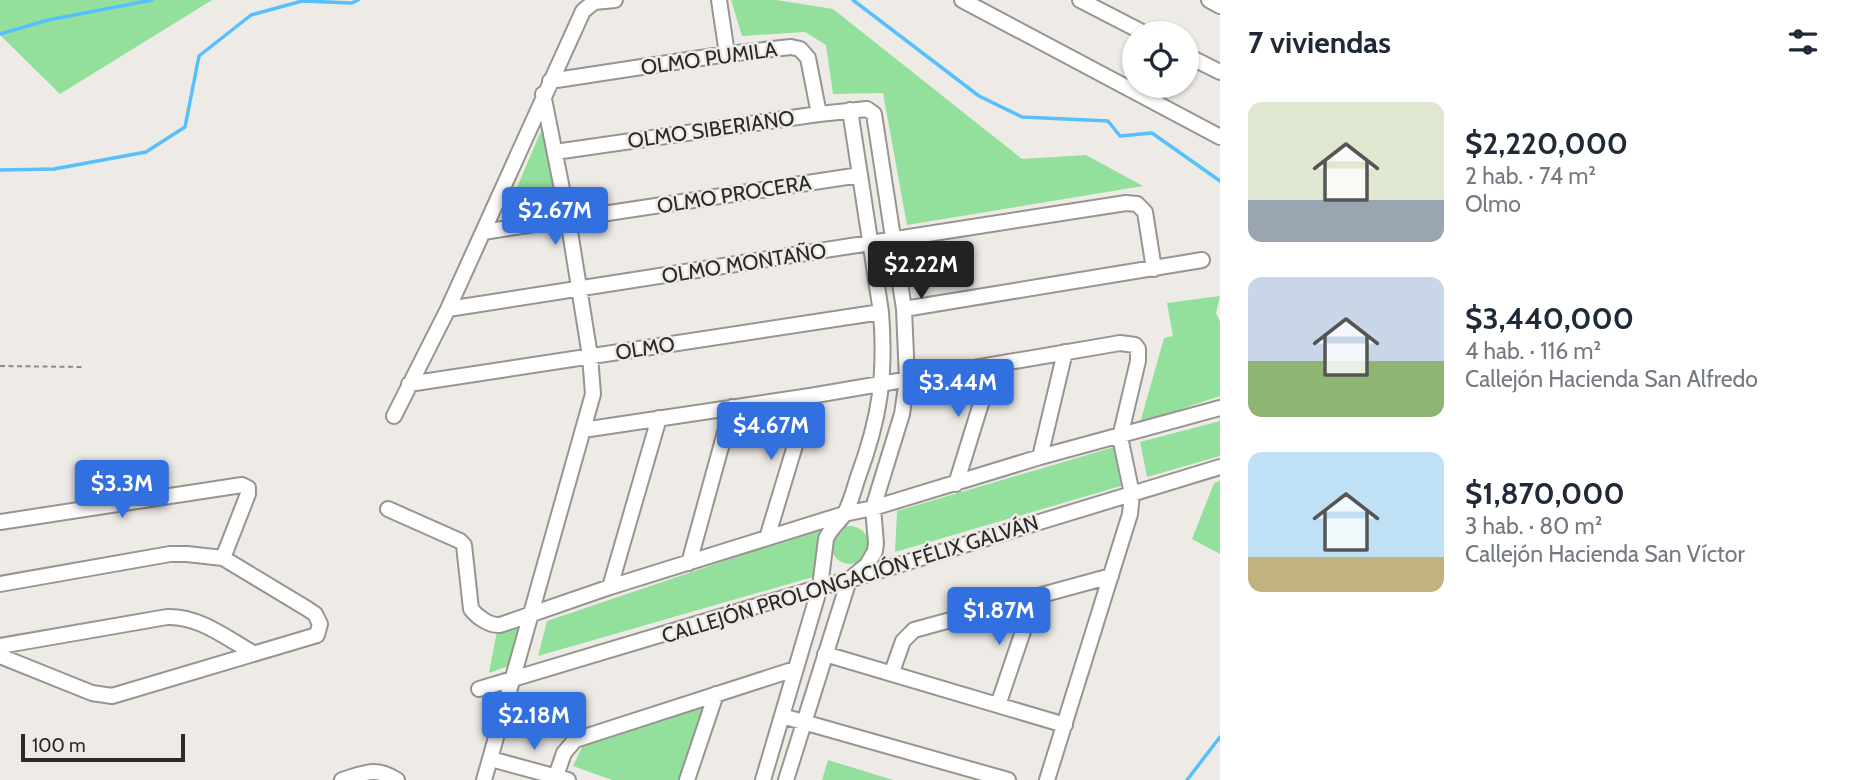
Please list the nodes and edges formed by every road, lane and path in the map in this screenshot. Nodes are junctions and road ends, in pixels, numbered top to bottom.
1 (615, 0) edge
2 (719, 0) edge
3 (962, 0) edge
4 (1080, 0) edge
5 (1209, 0) edge
6 (1220, 6) edge
7 (1122, 22) edge
8 (727, 54) junction
9 (1199, 62) edge
10 (1220, 72) edge
11 (547, 88) junction
12 (850, 110) junction
13 (819, 114) junction
14 (1220, 138) edge
15 (555, 152) junction
16 (860, 176) junction
17 (568, 219) junction
18 (483, 232) junction
19 (894, 241) junction
20 (870, 244) junction
21 (1202, 260) dead end
22 (1154, 269) junction
23 (579, 288) junction
24 (448, 309) junction
25 (904, 309) junction
26 (881, 312) junction
27 (1065, 352) junction
28 (590, 356) junction
29 (993, 365) junction
30 (0, 366) edge
31 (85, 367) dead end
32 (906, 380) junction
33 (881, 383) junction
34 (409, 384) junction
35 (810, 396) junction
36 (732, 407) junction
37 (1220, 408) edge
38 (394, 416) dead end
39 (659, 418) junction
40 (583, 430) junction
41 (1121, 437) junction
42 (1040, 457) junction
43 (1220, 467) edge
44 (956, 484) junction
45 (1132, 494) junction
46 (873, 508) junction
47 (388, 509) dead end
48 (844, 514) junction
49 (0, 522) edge
50 (766, 538) junction
51 (223, 558) junction
52 (689, 563) junction
53 (1111, 576) junction
54 (849, 580) junction
55 (0, 584) edge
56 (610, 587) junction
57 (820, 587) junction
58 (1034, 599) junction
59 (531, 614) junction
60 (0, 646) edge
61 (253, 653) junction
62 (825, 654) junction
63 (0, 656) edge
64 (795, 669) junction
65 (892, 672) junction
66 (512, 680) junction
67 (479, 689) dead end
68 (716, 694) junction
69 (998, 705) junction
70 (782, 716) junction
71 (804, 721) junction
72 (1065, 725) junction
73 (491, 759) junction
74 (562, 778) edge
75 (396, 779) edge
76 (342, 780) edge
77 (484, 780) edge
78 (687, 780) edge
79 (763, 780) edge
80 (786, 780) edge
81 (1008, 780) edge
82 (1047, 780) edge

1 - 11 street
2 - 8 street
3 - 14 street
4 - 7 street
5 - 6 street
8 - 11 street, OLMO PUMILA
8 - 13 street, OLMO PUMILA
9 - 10 street
11 - 15 street
11 - 18 street
12 - 13 street, OLMO SIBERIANO
12 - 16 street
12 - 19 street, OLMO SIBERIANO
13 - 15 street, OLMO SIBERIANO
15 - 17 street
16 - 17 street, OLMO PROCERA
16 - 20 street
17 - 18 street, OLMO PROCERA
17 - 23 street
18 - 24 street
19 - 20 street, OLMO MONTAÑO
19 - 22 street, OLMO MONTAÑO
19 - 25 street
20 - 23 street, OLMO MONTAÑO
20 - 26 street
21 - 22 street
22 - 25 street
23 - 24 street, OLMO MONTAÑO
23 - 28 street
24 - 34 street
25 - 32 street
26 - 28 street, OLMO
26 - 33 street
27 - 29 street
27 - 41 street
27 - 42 street
28 - 34 street, OLMO
28 - 40 street
29 - 32 street
29 - 44 street
30 - 31 path
32 - 33 street
32 - 46 street
33 - 35 street
33 - 48 street
34 - 38 street
35 - 36 street
35 - 50 street
36 - 39 street
36 - 52 street
37 - 41 street
39 - 40 street
39 - 56 street
40 - 59 street
41 - 42 street
41 - 45 street
42 - 44 street
43 - 45 street, CALLEJÓN PROLONGACIÓN FÉLIX GALVÁN
44 - 46 street
45 - 53 street
45 - 54 street, CALLEJÓN PROLONGACIÓN FÉLIX GALVÁN
46 - 48 street
46 - 54 street
47 - 59 street
48 - 50 street
48 - 57 street
49 - 51 street
50 - 52 street
51 - 55 street
51 - 61 street
52 - 56 street
53 - 58 street
53 - 72 street
54 - 57 street, CALLEJÓN PROLONGACIÓN FÉLIX GALVÁN
54 - 62 street
56 - 59 street
57 - 64 street
57 - 66 street, CALLEJÓN PROLONGACIÓN FÉLIX GALVÁN
58 - 65 street
58 - 69 street
59 - 66 street
60 - 61 street
61 - 63 street
62 - 65 street
62 - 71 street
64 - 68 street
64 - 70 street
65 - 69 street
66 - 67 street, CALLEJÓN PROLONGACIÓN FÉLIX GALVÁN
66 - 73 street
68 - 74 street
68 - 78 street
69 - 72 street
70 - 71 street
70 - 79 street
71 - 80 street
71 - 81 street
72 - 82 street
73 - 74 street
73 - 77 street
75 - 76 street

